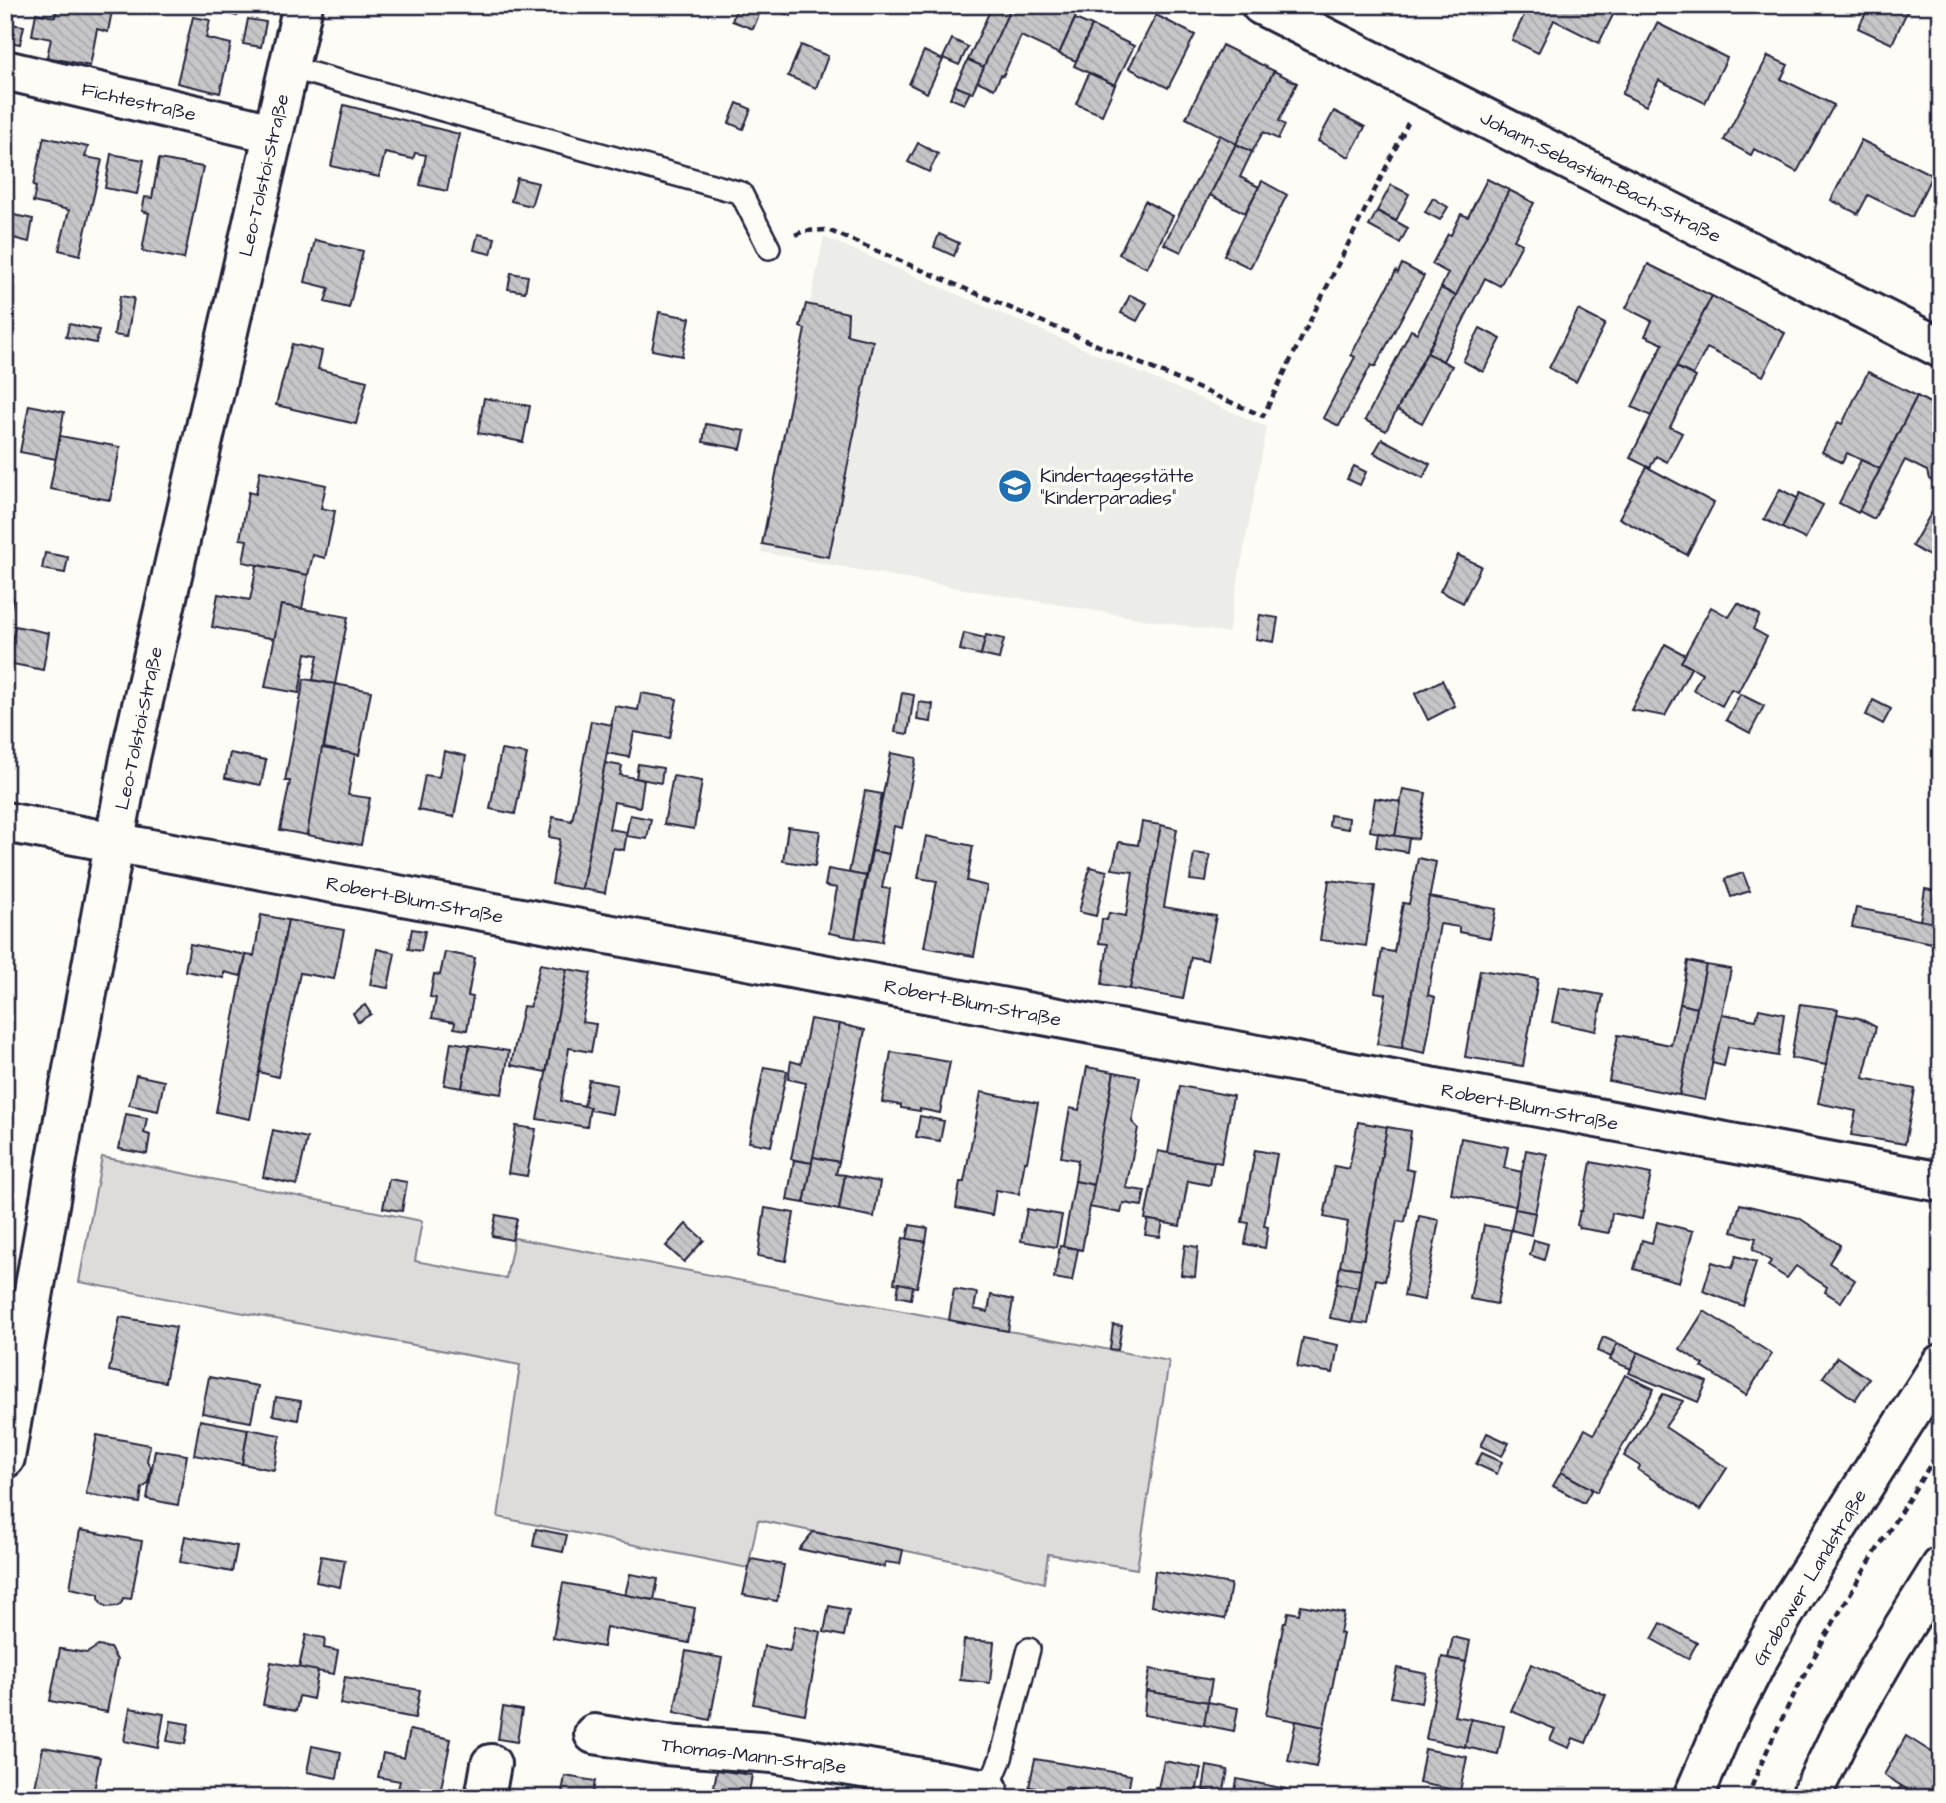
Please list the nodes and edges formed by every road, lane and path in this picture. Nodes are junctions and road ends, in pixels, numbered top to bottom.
1 (303, 5) edge
2 (1261, 5) edge
3 (288, 67) junction
4 (5, 70) edge
5 (1425, 88) junction
6 (273, 133) junction
7 (769, 248) joint
8 (1941, 348) edge
9 (5, 822) edge
10 (114, 843) junction
11 (1941, 1182) edge
12 (1941, 1364) edge
13 (1941, 1448) edge
14 (5, 1458) edge
15 (1941, 1567) edge
16 (1029, 1649) dead end
17 (594, 1734) dead end
18 (987, 1793) edge
19 (1693, 1798) edge
20 (1747, 1798) edge
21 (1810, 1798) edge

1 - 3 street, Leo-Tolstoi-Straße
2 - 5 street, Johann-Sebastian-Bach-Straße
3 - 6 street, Leo-Tolstoi-Straße
3 - 7 lane
4 - 6 street, Fichtestraße
5 - 7 path
5 - 8 street, Johann-Sebastian-Bach-Straße
6 - 10 street, Leo-Tolstoi-Straße
9 - 10 street, Robert-Blum-Straße
10 - 11 street, Robert-Blum-Straße
10 - 14 street, Leo-Tolstoi-Straße
12 - 19 street, Grabower Landstraße
13 - 20 path
15 - 21 street
16 - 18 lane
17 - 18 street, Thomas-Mann-Straße

